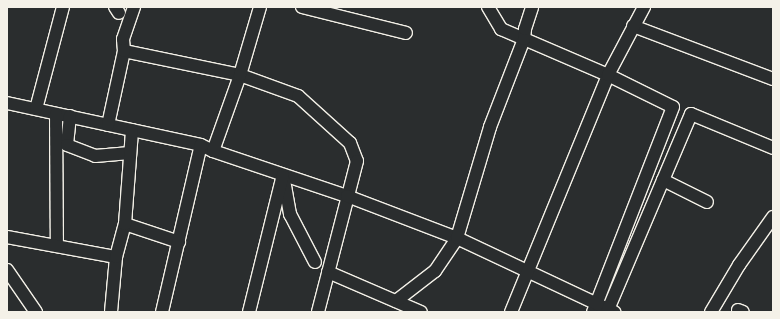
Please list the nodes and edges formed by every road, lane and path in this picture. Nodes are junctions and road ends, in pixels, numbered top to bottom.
1 (63, 7) edge
2 (134, 7) edge
3 (260, 7) edge
4 (302, 7) edge
5 (488, 7) edge
6 (532, 7) edge
7 (644, 7) edge
8 (633, 26) junction
9 (406, 33) dead end
10 (524, 39) junction
11 (124, 51) junction
12 (240, 75) junction
13 (608, 75) junction
14 (773, 79) edge
15 (7, 103) edge
16 (36, 109) junction
17 (56, 114) junction
18 (70, 116) junction
19 (108, 125) junction
20 (132, 130) junction
21 (201, 145) junction
22 (773, 148) edge
23 (213, 151) junction
24 (130, 153) junction
25 (283, 175) junction
26 (663, 180) junction
27 (347, 196) junction
28 (707, 202) dead end
29 (773, 217) edge
30 (125, 224) junction
31 (7, 237) edge
32 (457, 238) junction
33 (179, 242) junction
34 (58, 246) junction
35 (116, 257) junction
36 (315, 262) dead end
37 (7, 270) edge
38 (526, 271) junction
39 (328, 272) junction
40 (396, 301) junction
41 (595, 308) edge
42 (609, 311) edge
43 (36, 312) edge
44 (111, 312) edge
45 (162, 312) edge
46 (249, 312) edge
47 (318, 312) edge
48 (421, 312) edge
49 (511, 312) edge
50 (711, 312) edge

1 - 16 street
2 - 11 street
3 - 12 street
4 - 9 street
5 - 10 street
6 - 10 street
7 - 8 street
8 - 13 street
8 - 14 street
10 - 13 street
10 - 32 street
11 - 12 street
11 - 19 street
12 - 23 street
12 - 27 street
13 - 38 street
13 - 41 street
15 - 16 street
16 - 17 street
17 - 18 street
17 - 34 street
18 - 19 street
18 - 24 street
19 - 20 street
20 - 21 street
20 - 24 street
21 - 23 street
21 - 33 street
22 - 26 street
23 - 25 street
24 - 30 street
25 - 27 street
25 - 36 street
25 - 46 street
26 - 28 street
26 - 42 street
27 - 32 street
27 - 39 street
29 - 50 street
30 - 33 street
30 - 35 street
31 - 34 street
32 - 38 street
32 - 40 street
33 - 45 street
34 - 35 street
35 - 44 street
37 - 43 street
38 - 41 street
38 - 49 street
39 - 40 street
39 - 47 street
40 - 48 street
41 - 42 street

